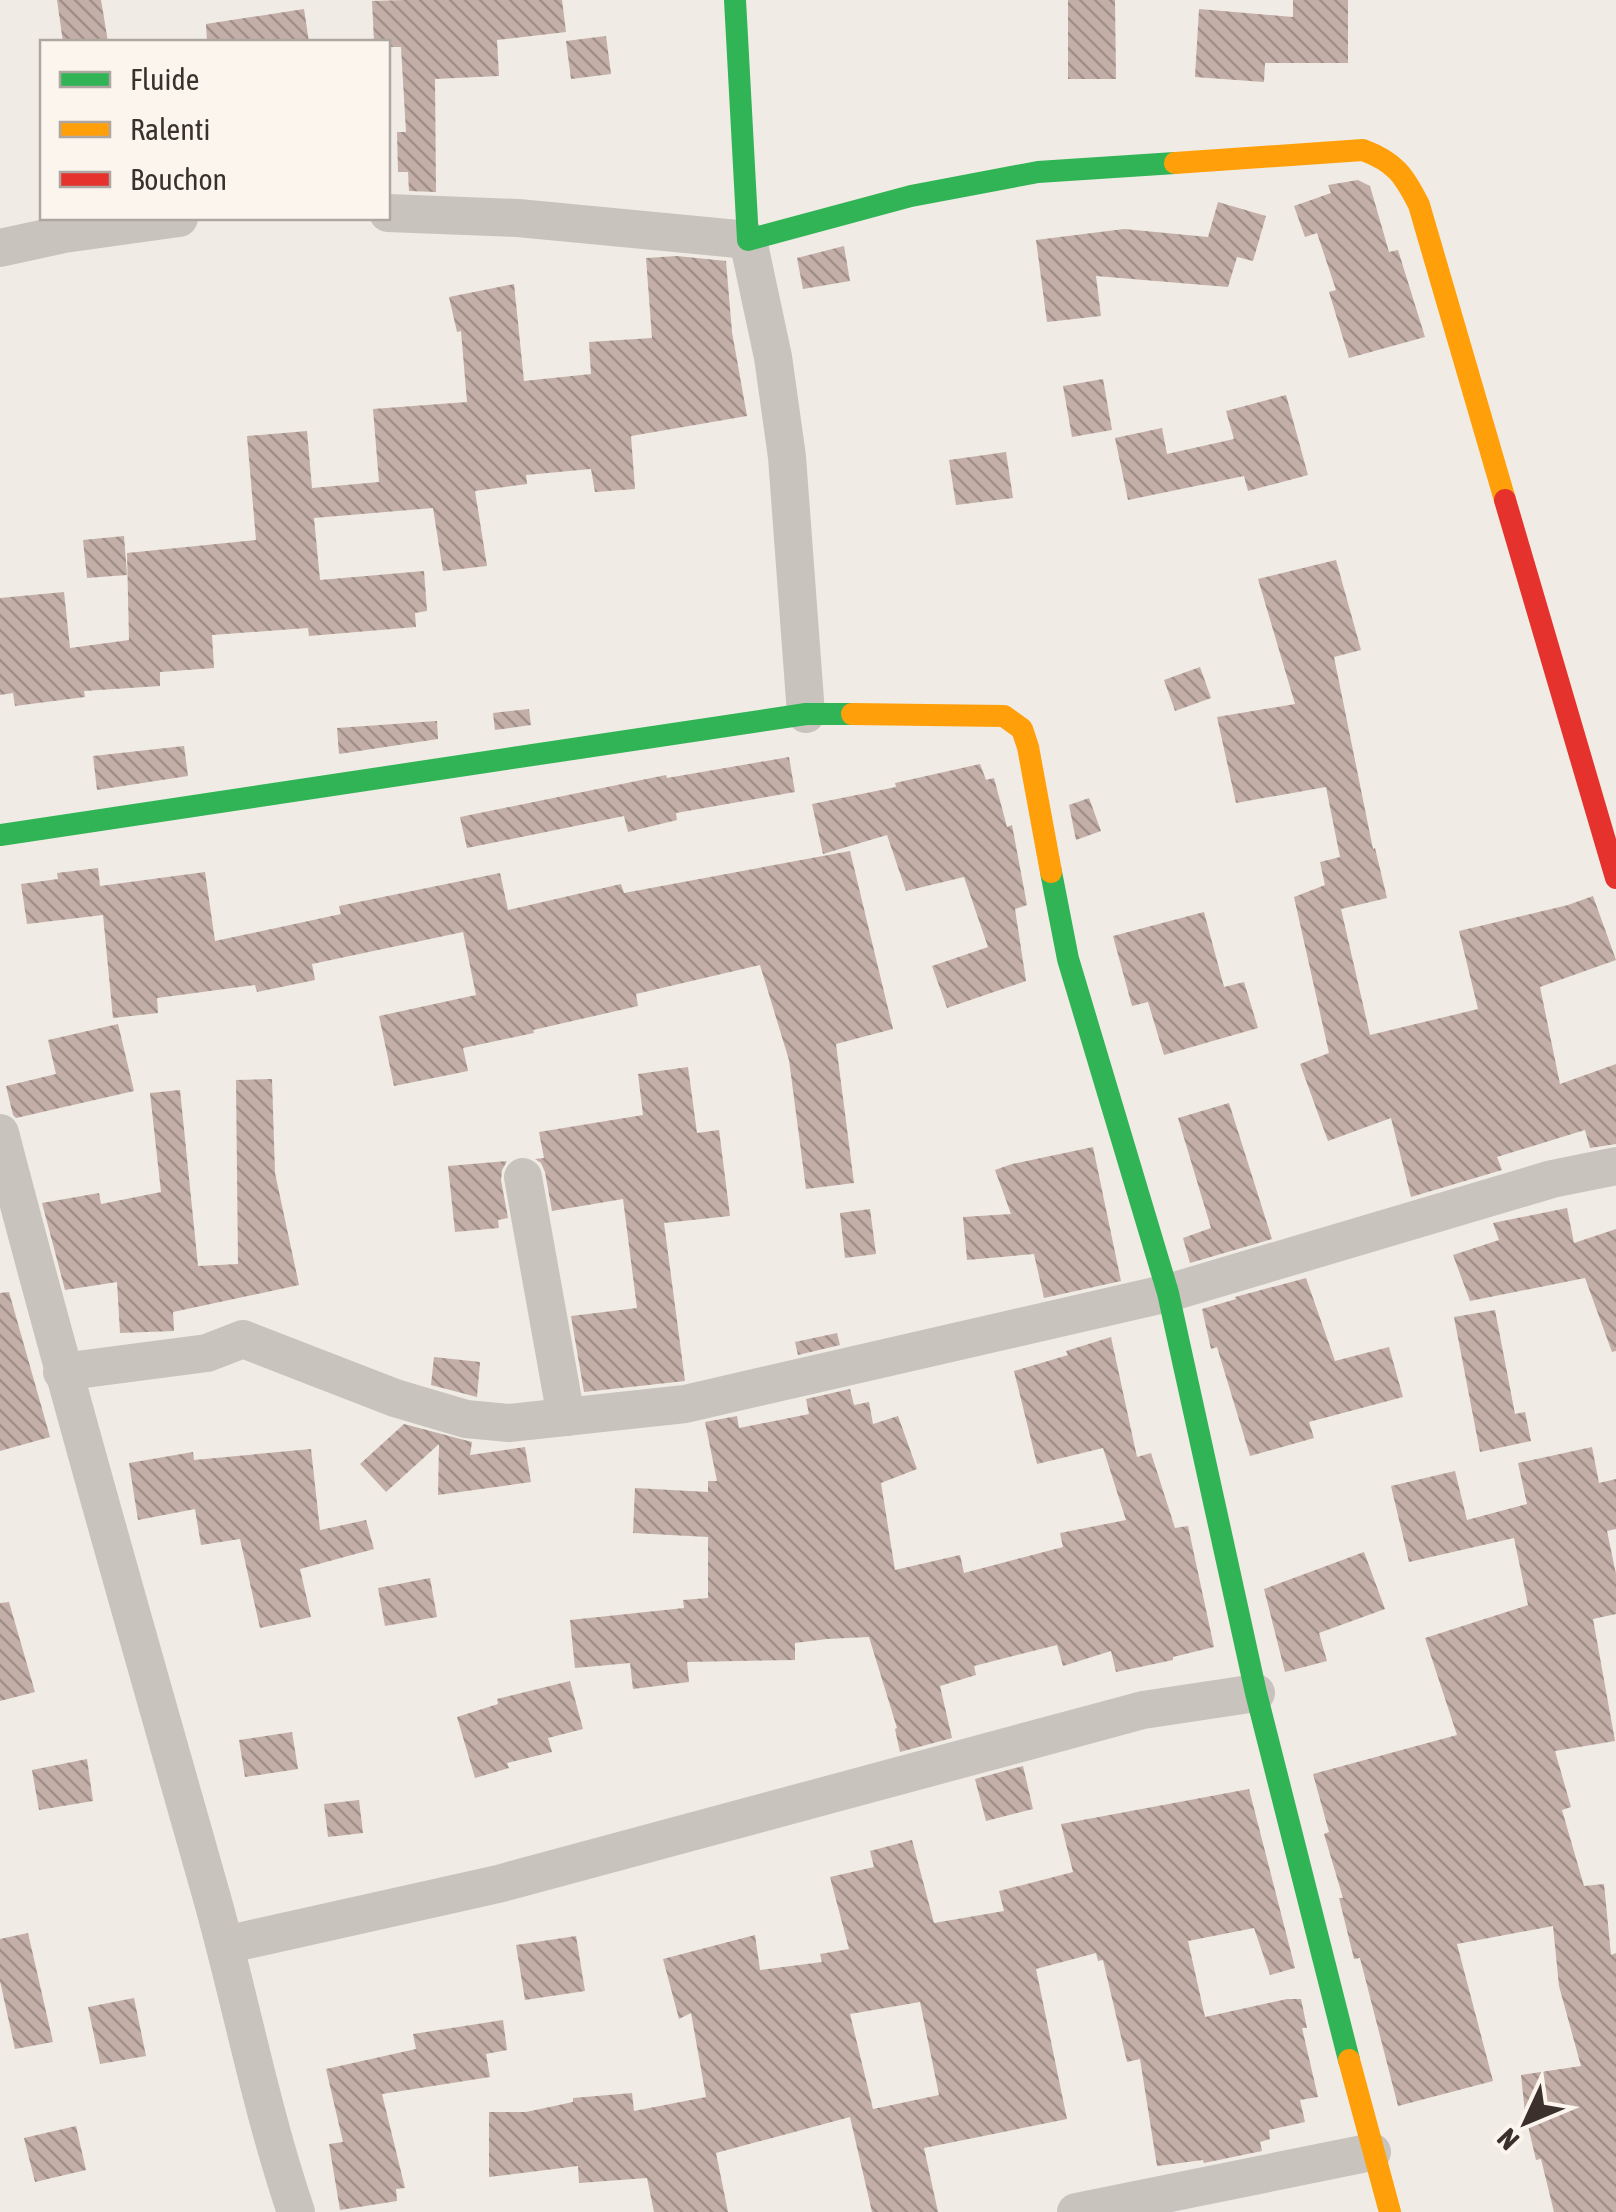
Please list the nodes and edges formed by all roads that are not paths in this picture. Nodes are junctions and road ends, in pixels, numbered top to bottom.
1 (735, 0) edge
2 (390, 213) edge
3 (166, 220) edge
4 (748, 240) junction
5 (0, 248) edge
6 (806, 714) junction
7 (0, 835) edge
8 (1616, 878) edge
9 (0, 1133) edge
10 (1616, 1166) edge
11 (523, 1178) dead end
12 (1168, 1294) junction
13 (62, 1372) junction
14 (566, 1417) junction
15 (1256, 1692) junction
16 (225, 1945) junction
17 (1372, 2152) junction
18 (295, 2212) edge
19 (1076, 2212) edge
20 (1390, 2212) edge

1 - 4 street
2 - 4 street
3 - 5 street
4 - 6 street
4 - 8 street
6 - 7 street
6 - 12 street
9 - 13 street
10 - 12 street
11 - 14 street
12 - 14 street
12 - 15 street
13 - 14 street
13 - 16 street
15 - 16 street
15 - 17 street
16 - 18 street
17 - 19 street
17 - 20 street

